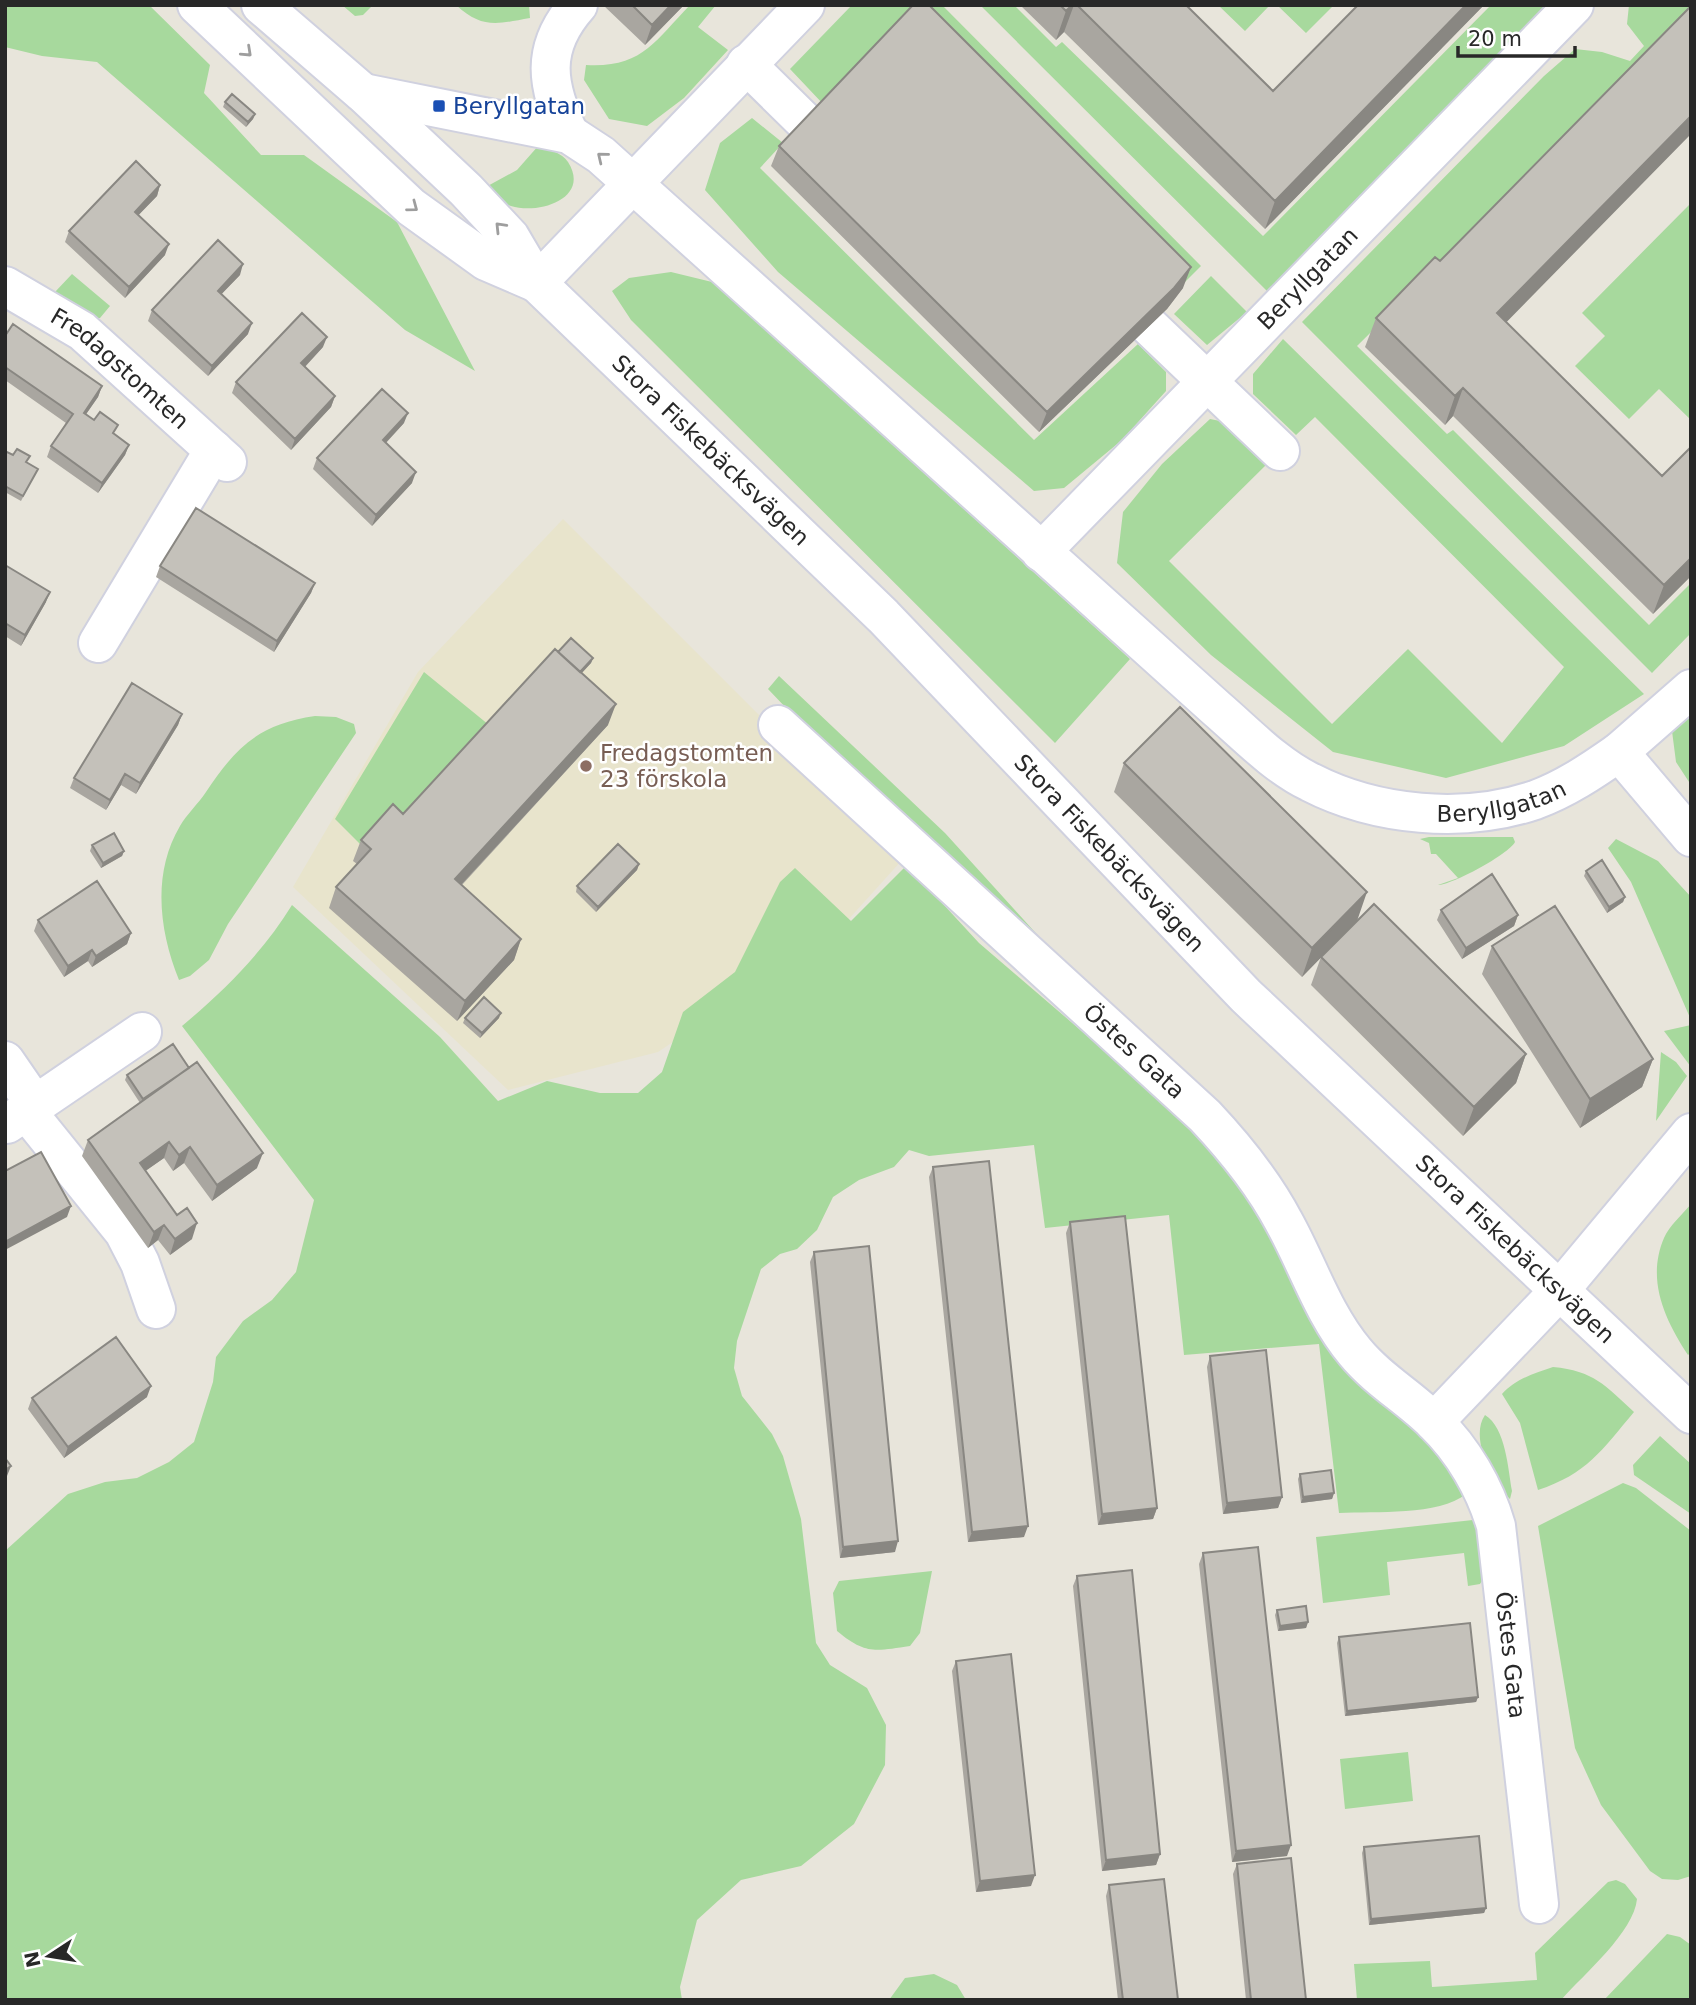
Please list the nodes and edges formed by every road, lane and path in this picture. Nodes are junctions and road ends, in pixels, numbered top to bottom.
1 (197, 5) edge
2 (261, 5) edge
3 (578, 5) edge
4 (805, 5) edge
5 (1574, 5) edge
6 (746, 64) junction
7 (363, 93) junction
8 (809, 126) edge
9 (569, 134) junction
10 (631, 184) junction
11 (537, 284) junction
12 (5, 286) edge
13 (1148, 325) edge
14 (1207, 382) junction
15 (1280, 451) dead end
16 (1041, 552) junction
17 (98, 643) dead end
18 (1691, 688) edge
19 (778, 725) dead end
20 (1619, 752) junction
21 (1691, 837) edge
22 (142, 1032) dead end
23 (5, 1061) edge
24 (23, 1114) edge
25 (1691, 1133) edge
26 (1559, 1291) junction
27 (156, 1309) dead end
28 (1691, 1414) edge
29 (1434, 1422) junction
30 (1539, 1904) dead end

1 -> 11 street, Stora Fiskebäcksvägen
2 - 7 street, Stora Fiskebäcksvägen
3 - 9 street
4 - 6 street
5 - 14 street, Beryllgatan
6 - 8 street
6 - 10 street
7 - 9 street
11 -> 7 street, Stora Fiskebäcksvägen
10 -> 9 street, Beryllgatan
10 - 11 street
10 - 16 street, Beryllgatan
11 - 26 street, Stora Fiskebäcksvägen
12 - 17 street, Fredagstomten
13 - 14 street
14 - 15 street
14 - 16 street, Beryllgatan
16 - 20 street, Beryllgatan
18 - 20 street, Beryllgatan
19 - 29 street, Östes Gata
20 - 21 street
22 - 24 street
23 - 24 street
24 - 27 street
25 - 26 street
26 - 28 street, Stora Fiskebäcksvägen
26 - 29 street
29 - 30 street, Östes Gata

